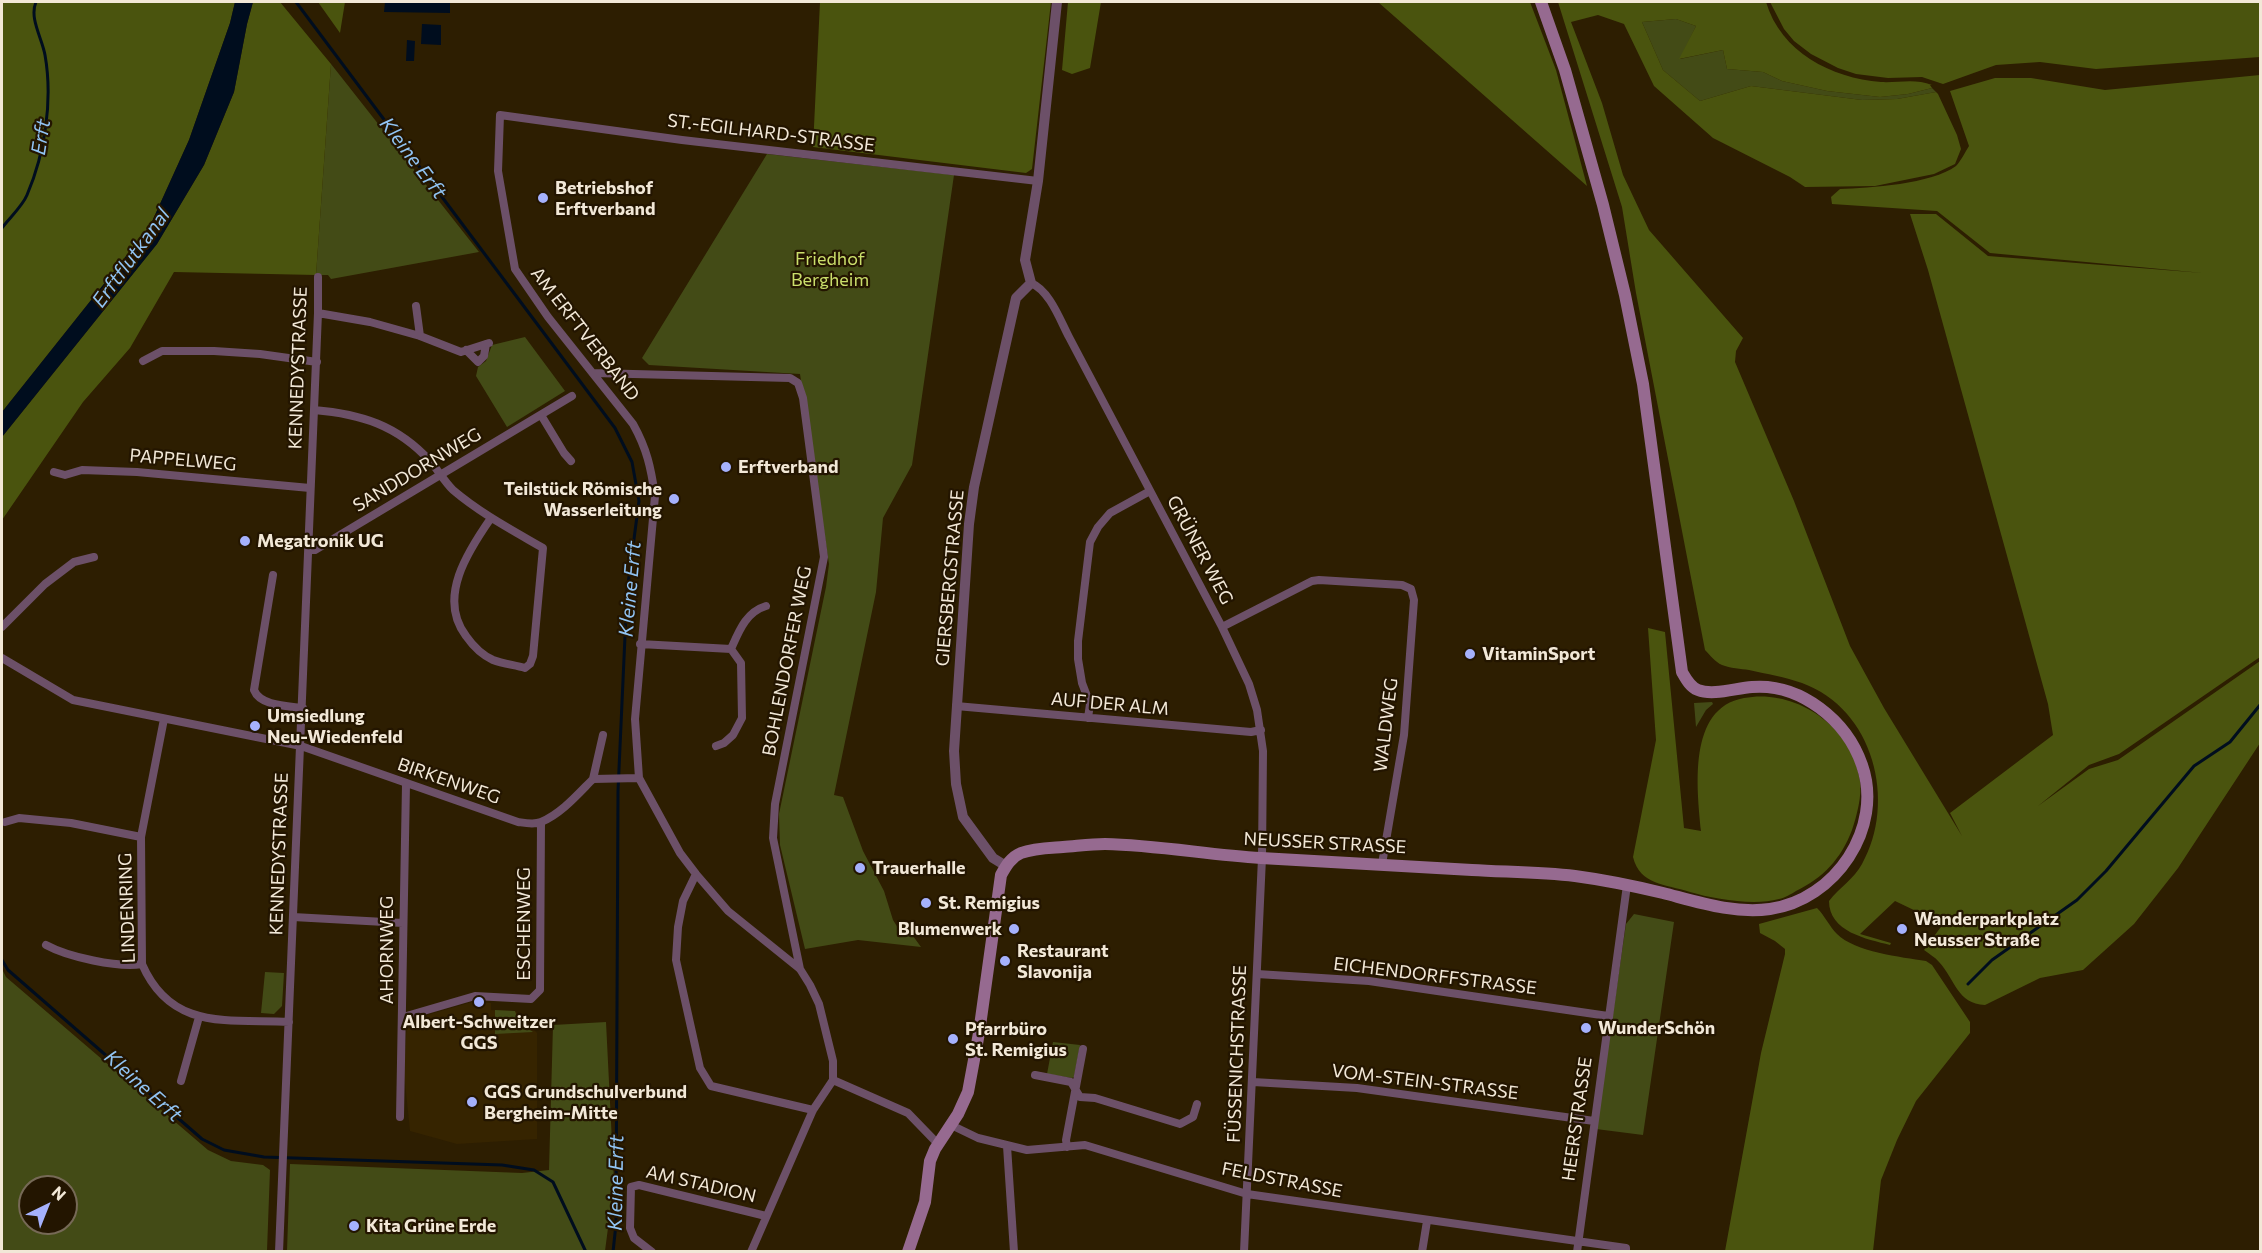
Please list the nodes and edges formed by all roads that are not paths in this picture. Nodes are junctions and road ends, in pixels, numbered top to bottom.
1 (1057, 2) edge
2 (1541, 2) edge
3 (500, 115) joint
4 (1038, 181) junction
5 (318, 277) dead end
6 (1031, 283) junction
7 (416, 306) dead end
8 (318, 313) junction
9 (420, 336) junction
10 (466, 350) junction
11 (143, 361) dead end
12 (317, 362) junction
13 (594, 373) junction
14 (572, 396) dead end
15 (314, 410) junction
16 (541, 415) junction
17 (571, 461) dead end
18 (54, 472) dead end
19 (440, 475) junction
20 (310, 488) junction
21 (1150, 491) junction
22 (491, 518) junction
23 (310, 550) junction
24 (94, 557) dead end
25 (273, 575) dead end
26 (766, 606) dead end
27 (2, 627) edge
28 (1222, 627) junction
29 (640, 644) junction
30 (731, 649) junction
31 (2, 658) edge
32 (956, 706) junction
33 (303, 708) junction
34 (1088, 718) junction
35 (164, 719) junction
36 (1261, 730) junction
37 (603, 735) dead end
38 (301, 746) junction
39 (716, 746) dead end
40 (639, 778) junction
41 (593, 779) junction
42 (405, 784) junction
43 (4, 822) dead end
44 (542, 822) junction
45 (141, 837) junction
46 (1262, 858) junction
47 (1382, 864) junction
48 (1006, 867) junction
49 (696, 874) junction
50 (1627, 885) junction
51 (293, 917) junction
52 (404, 922) junction
53 (46, 945) dead end
54 (142, 964) junction
55 (800, 969) junction
56 (1257, 974) junction
57 (1608, 1016) junction
58 (199, 1017) junction
59 (403, 1017) junction
60 (289, 1022) junction
61 (1083, 1049) dead end
62 (1035, 1075) dead end
63 (833, 1080) junction
64 (181, 1081) dead end
65 (1253, 1082) junction
66 (1076, 1088) junction
67 (1197, 1104) dead end
68 (813, 1110) junction
69 (400, 1117) dead end
70 (1594, 1121) junction
71 (951, 1125) junction
72 (938, 1144) junction
73 (1007, 1146) junction
74 (1067, 1147) junction
75 (1247, 1194) junction
76 (766, 1216) junction
77 (1426, 1221) junction
78 (1579, 1240) junction
79 (279, 1251) edge
80 (652, 1251) edge
81 (751, 1251) edge
82 (908, 1251) edge
83 (1014, 1251) edge
84 (1244, 1251) edge
85 (1422, 1251) edge
86 (1577, 1251) edge
87 (1626, 1251) edge

1 - 4 street
2 - 50 main road, NEUSSER STRASSE
3 - 4 street, ST.-EGILHARD-STRASSE
3 - 13 street, AM ERFTVERBAND
4 - 6 street
5 - 8 street, KENNEDYSTRASSE
6 - 21 street, GRÜNER WEG
6 - 32 street, GIERSBERGSTRASSE
7 - 9 street
8 - 9 street
8 - 12 street, KENNEDYSTRASSE
9 - 10 street
10 - 10 street
11 - 12 street
12 - 15 street, KENNEDYSTRASSE
13 - 29 street, AM ERFTVERBAND
13 - 55 street, BOHLENDORFER WEG
14 - 16 street, SANDDORNWEG
15 - 19 street
15 - 20 street, KENNEDYSTRASSE
16 - 17 street
16 - 19 street, SANDDORNWEG
18 - 20 street, PAPPELWEG
19 - 22 street
19 - 23 street, SANDDORNWEG
20 - 23 street, KENNEDYSTRASSE
21 - 28 street, GRÜNER WEG
21 - 34 street
22 - 22 street
23 - 33 street, KENNEDYSTRASSE
24 - 27 street
25 - 33 street
26 - 30 street
28 - 36 street, GRÜNER WEG
28 - 47 street, WALDWEG
29 - 30 street
29 - 40 street, AM ERFTVERBAND
30 - 39 street
31 - 35 street, BIRKENWEG
32 - 34 street, AUF DER ALM
32 - 48 street, GIERSBERGSTRASSE
33 - 38 street, KENNEDYSTRASSE
34 - 36 street, AUF DER ALM
35 - 38 street, BIRKENWEG
35 - 45 street, LINDENRING
36 - 46 street, GRÜNER WEG
37 - 41 street
38 - 42 street, BIRKENWEG
38 - 51 street, KENNEDYSTRASSE
40 - 41 street
40 - 49 street
41 - 44 street
42 - 44 street, BIRKENWEG
42 - 52 street, AHORNWEG
43 - 45 street
44 - 59 street, ESCHENWEG
45 - 54 street, LINDENRING
46 - 47 main road, NEUSSER STRASSE
46 - 48 main road, NEUSSER STRASSE
46 - 56 street, FÜSSENICHSTRASSE
47 - 50 main road, NEUSSER STRASSE
48 - 71 main road
49 - 55 street
49 - 68 street
50 - 57 street, HEERSTRASSE
51 - 52 street
51 - 60 street, KENNEDYSTRASSE
52 - 59 street, AHORNWEG
53 - 54 street
54 - 58 street, LINDENRING
55 - 63 street
56 - 57 street, EICHENDORFFSTRASSE
56 - 65 street, FÜSSENICHSTRASSE
57 - 70 street, HEERSTRASSE
58 - 60 street, LINDENRING
58 - 64 street
59 - 69 street, AHORNWEG
60 - 79 street, KENNEDYSTRASSE
61 - 66 street
62 - 66 street
63 - 68 street
63 - 72 street
65 - 70 street, VOM-STEIN-STRASSE
65 - 75 street, FÜSSENICHSTRASSE
66 - 67 street
66 - 74 street
68 - 76 street
70 - 78 street, HEERSTRASSE
71 - 72 main road
71 - 73 street, FELDSTRASSE
72 - 82 main road
73 - 74 street, FELDSTRASSE
73 - 83 street
74 - 75 street, FELDSTRASSE
75 - 77 street, FELDSTRASSE
75 - 84 street, FÜSSENICHSTRASSE
76 - 80 street, AM STADION
76 - 81 street
77 - 78 street, FELDSTRASSE
77 - 85 street
78 - 86 street, HEERSTRASSE
78 - 87 street, FELDSTRASSE

